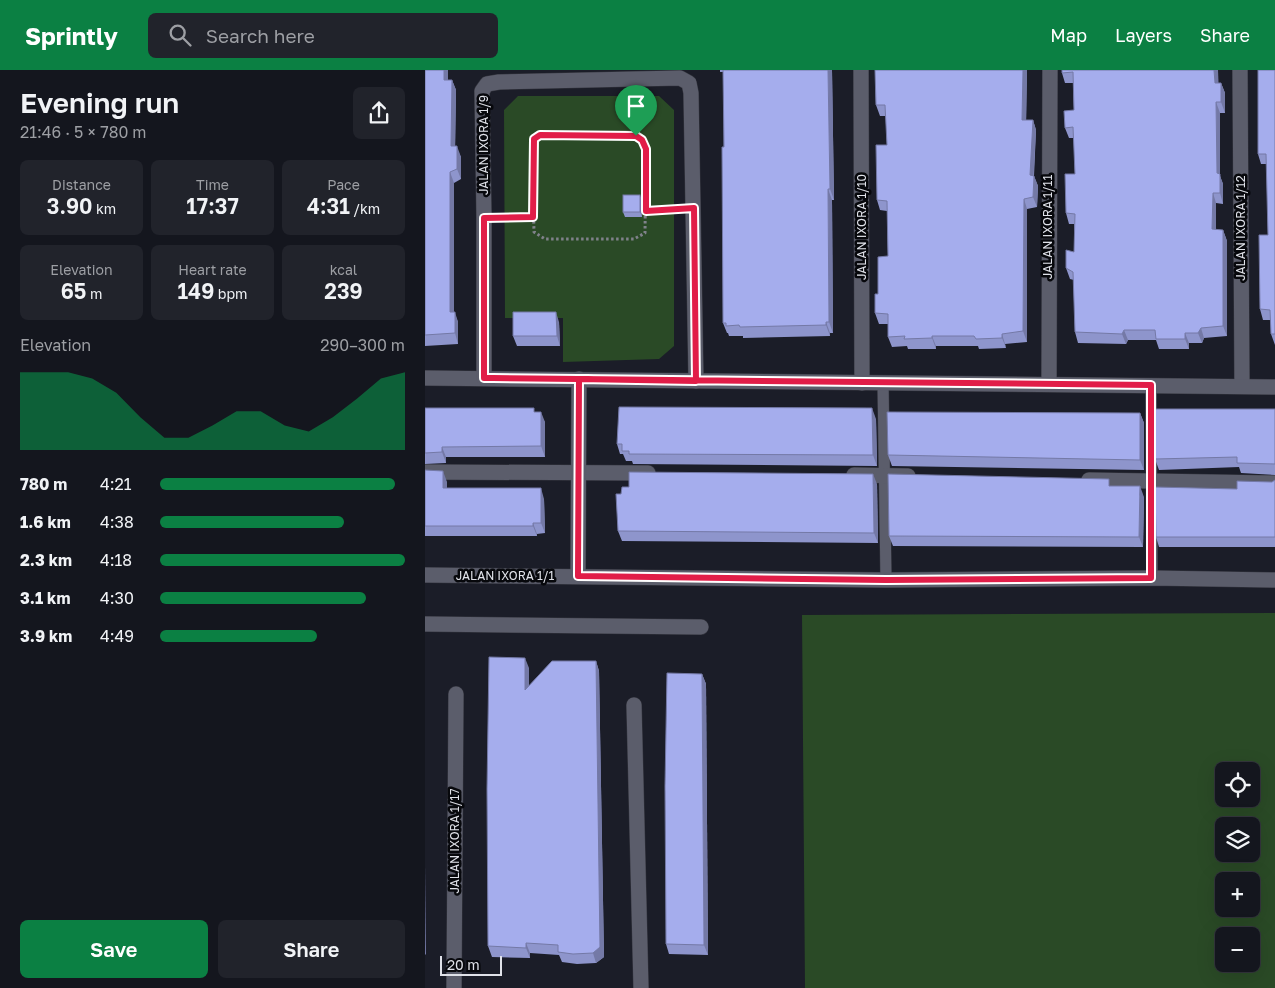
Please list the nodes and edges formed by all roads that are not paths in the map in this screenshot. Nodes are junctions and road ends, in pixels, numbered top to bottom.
1 (861, 70) edge
2 (1050, 70) edge
3 (1241, 70) edge
4 (425, 378) edge
5 (484, 378) junction
6 (579, 379) junction
7 (696, 381) junction
8 (883, 382) junction
9 (862, 383) junction
10 (1049, 384) junction
11 (1151, 385) junction
12 (1242, 386) junction
13 (1275, 387) edge
14 (425, 472) edge
15 (579, 472) junction
16 (659, 473) edge
17 (836, 475) edge
18 (884, 475) junction
19 (924, 476) edge
20 (1072, 480) edge
21 (1151, 481) junction
22 (1275, 483) edge
23 (425, 575) edge
24 (578, 576) junction
25 (1151, 578) junction
26 (886, 580) junction
27 (1275, 580) edge
28 (425, 624) edge
29 (701, 627) dead end
30 (456, 694) dead end
31 (634, 705) dead end
32 (454, 988) edge
33 (641, 988) edge

1 - 9 street, JALAN IXORA 1/10
2 - 10 street, JALAN IXORA 1/11
3 - 12 street, JALAN IXORA 1/12
4 - 5 street
5 - 6 street
5 - 7 street, JALAN IXORA 1/9
6 - 7 street
6 - 15 street
7 - 9 street
8 - 9 street
8 - 10 street
8 - 18 lane
10 - 11 street
11 - 12 street
11 - 21 lane
12 - 13 street
14 - 15 street
15 - 16 street
15 - 24 street
17 - 18 street
18 - 19 street
18 - 26 lane
20 - 21 street
21 - 22 street
21 - 25 lane
23 - 24 street, JALAN IXORA 1/1
24 - 26 street, JALAN IXORA 1/1
25 - 26 street, JALAN IXORA 1/1
25 - 27 street, JALAN IXORA 1/1
28 - 29 street
30 - 32 street, JALAN IXORA 1/17
31 - 33 street

